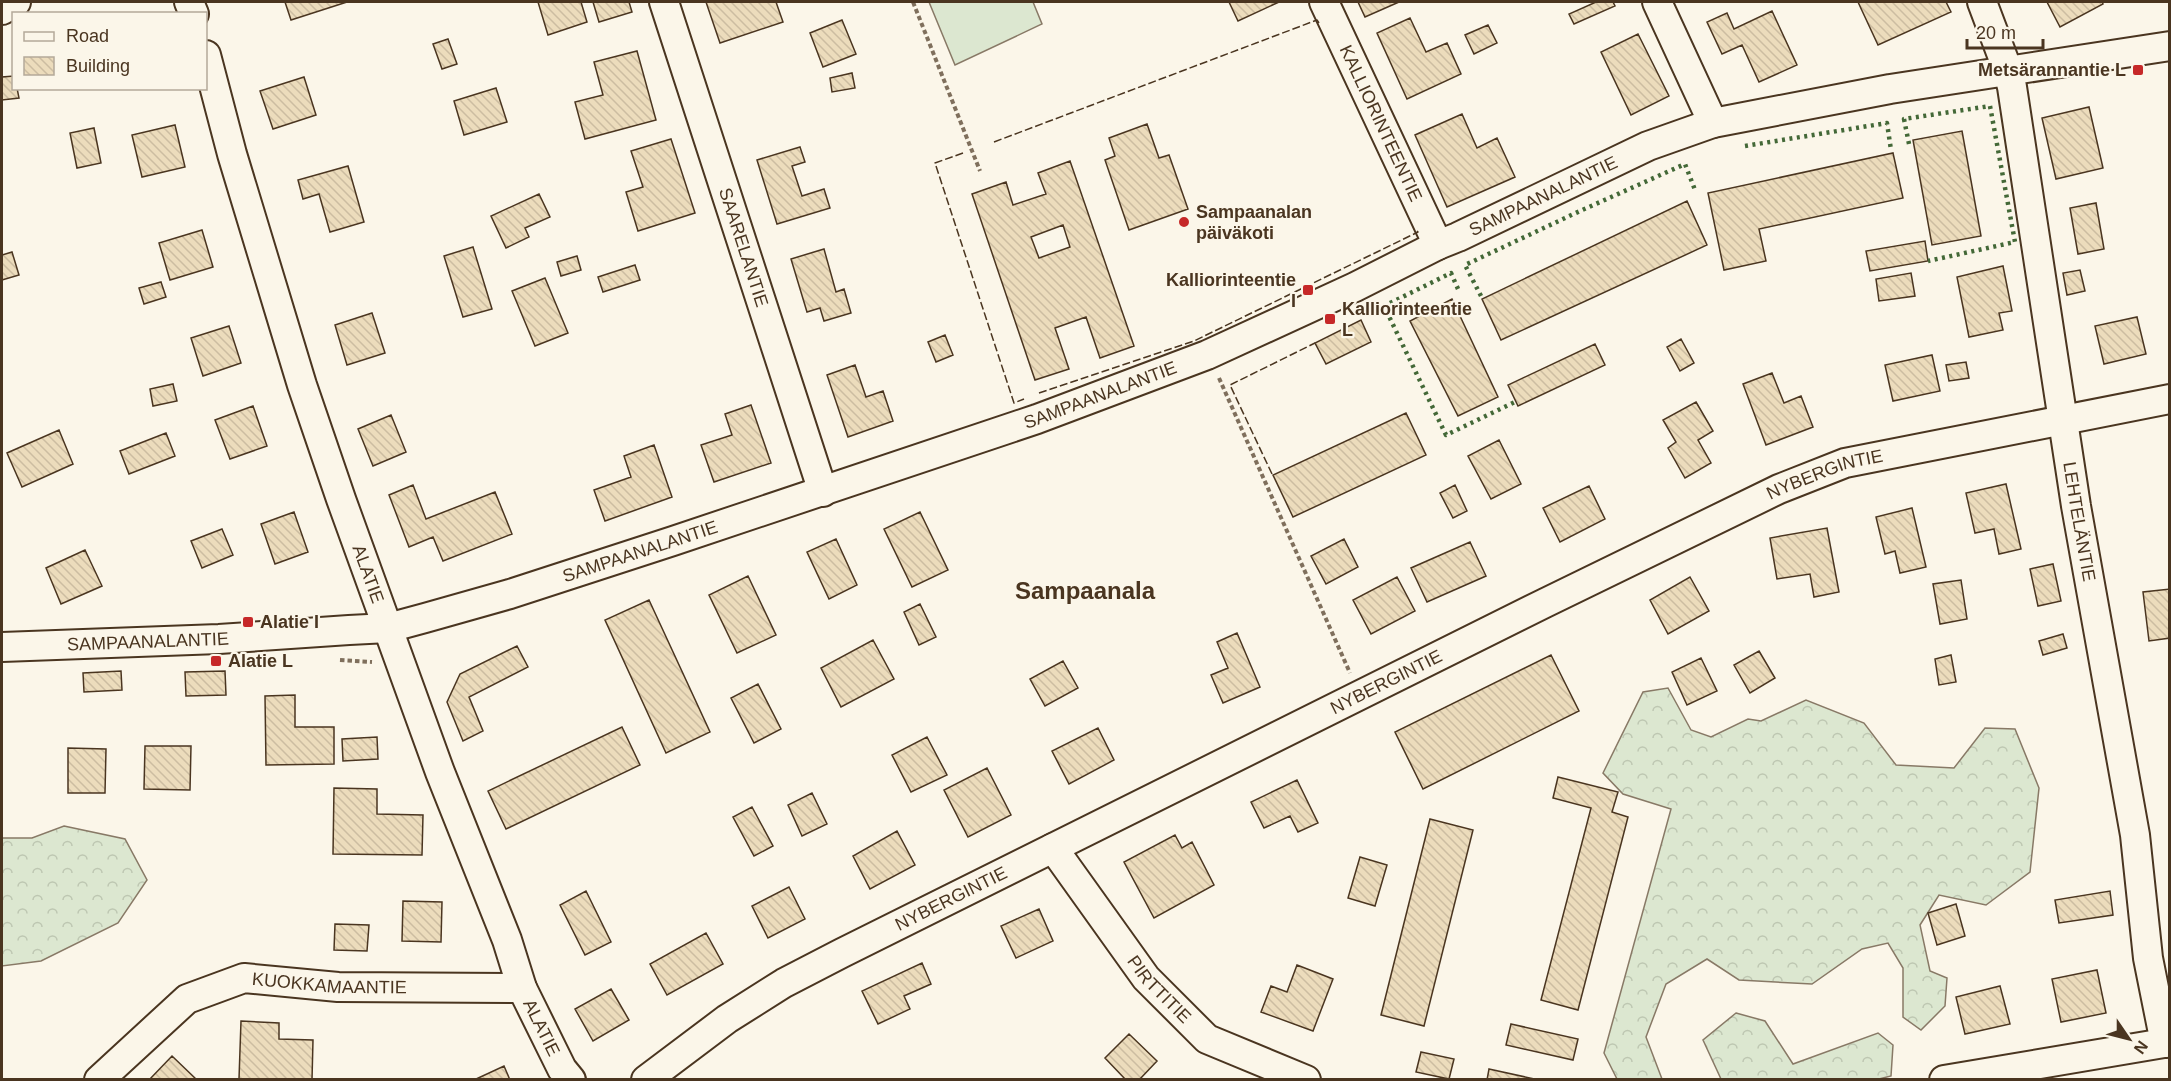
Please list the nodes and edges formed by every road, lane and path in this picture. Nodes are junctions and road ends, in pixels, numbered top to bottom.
1 (16, 2) edge
2 (664, 2) edge
3 (913, 2) edge
4 (1324, 2) edge
5 (1657, 2) edge
6 (1982, 2) edge
7 (2, 10) edge
8 (2169, 46) edge
9 (207, 59) edge
10 (2008, 70) junction
11 (1713, 123) junction
12 (980, 171) dead end
13 (1438, 245) junction
14 (1207, 355) junction
15 (2169, 399) edge
16 (2063, 422) junction
17 (823, 492) junction
18 (388, 628) junction
19 (2, 647) edge
20 (1360, 696) junction
21 (1053, 848) junction
22 (522, 988) junction
23 (2167, 1042) edge
24 (99, 1080) edge
25 (571, 1080) edge
26 (646, 1080) edge
27 (1306, 1080) edge
28 (1944, 1080) edge

1 - 7 street
2 - 17 street, SAARELANTIE
3 - 12 path
4 - 13 street, KALLIORINTEENTIE
5 - 11 street
6 - 10 street, LEHTELÄNTIE
8 - 10 street, SAMPAANALANTIE
9 - 18 street, ALATIE
10 - 11 street, SAMPAANALANTIE
10 - 16 street, LEHTELÄNTIE
11 - 13 street, SAMPAANALANTIE
13 - 14 street, SAMPAANALANTIE
14 - 17 street, SAMPAANALANTIE
14 - 20 path
15 - 16 street, NYBERGINTIE
16 - 20 street, NYBERGINTIE
16 - 23 street, LEHTELÄNTIE
17 - 18 street, SAMPAANALANTIE
18 - 19 street, SAMPAANALANTIE
18 - 22 street, ALATIE
20 - 21 street, NYBERGINTIE
21 - 26 street, NYBERGINTIE
21 - 27 street, PIRTTITIE
22 - 24 street, KUOKKAMAANTIE
22 - 25 street, ALATIE
23 - 28 street

